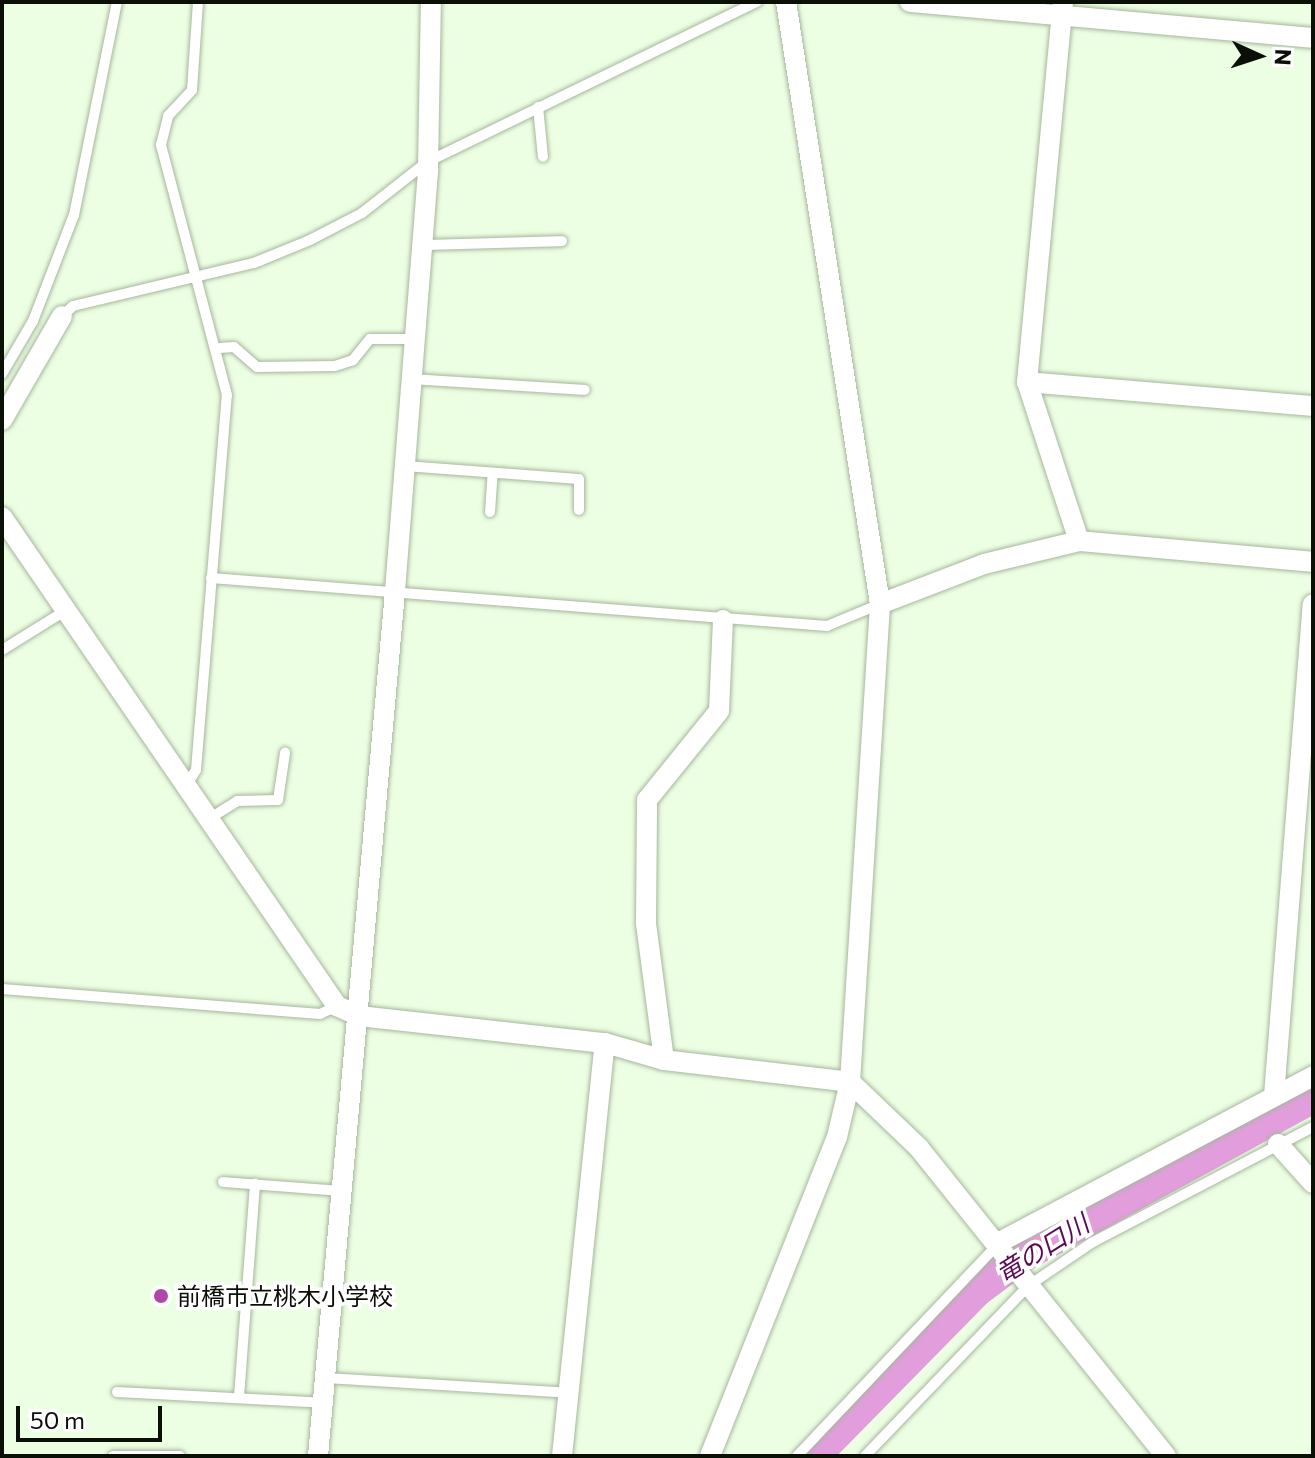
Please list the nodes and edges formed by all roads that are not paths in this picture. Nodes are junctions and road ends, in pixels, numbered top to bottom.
1 (117, 2) edge
2 (198, 2) edge
3 (431, 2) edge
4 (757, 2) edge
5 (786, 2) edge
6 (910, 2) edge
7 (1062, 10) edge
8 (1313, 38) edge
9 (538, 107) junction
10 (543, 157) dead end
11 (427, 162) junction
12 (562, 241) dead end
13 (422, 245) junction
14 (196, 278) junction
15 (62, 316) joint
16 (414, 339) junction
17 (219, 348) junction
18 (2, 374) edge
19 (412, 379) junction
20 (1027, 382) junction
21 (585, 390) dead end
22 (1313, 406) edge
23 (2, 420) edge
24 (405, 466) junction
25 (493, 473) junction
26 (579, 510) dead end
27 (490, 512) dead end
28 (2, 517) edge
29 (1079, 541) junction
30 (1313, 562) edge
31 (211, 578) junction
32 (395, 591) junction
33 (880, 604) junction
34 (1313, 605) edge
35 (65, 611) junction
36 (723, 620) junction
37 (2, 650) edge
38 (285, 753) dead end
39 (185, 787) junction
40 (207, 820) junction
41 (2, 989) edge
42 (337, 1006) junction
43 (359, 1016) junction
44 (605, 1043) junction
45 (664, 1060) junction
46 (1313, 1076) edge
47 (850, 1082) junction
48 (1274, 1096) junction
49 (1313, 1127) edge
50 (1278, 1144) junction
51 (223, 1182) dead end
52 (1313, 1183) edge
53 (255, 1184) junction
54 (340, 1191) junction
55 (998, 1243) junction
56 (1028, 1286) junction
57 (326, 1378) junction
58 (117, 1392) dead end
59 (569, 1393) junction
60 (239, 1397) junction
61 (324, 1403) junction
62 (113, 1456) edge
63 (180, 1456) edge
64 (318, 1456) edge
65 (562, 1456) edge
66 (710, 1456) edge
67 (797, 1456) edge
68 (865, 1456) edge
69 (1166, 1456) edge

1 - 18 lane
2 - 14 lane
3 - 11 street
4 - 9 lane
5 - 33 street
6 - 7 street
7 - 8 street
7 - 20 street
9 - 10 lane
9 - 11 lane
11 - 13 street
11 - 14 lane
12 - 13 lane
13 - 16 street
14 - 15 lane
14 - 17 lane
15 - 23 street
16 - 17 lane
16 - 19 street
17 - 31 lane
19 - 21 lane
19 - 24 street
20 - 22 street
20 - 29 street
24 - 25 lane
24 - 32 street
25 - 26 lane
25 - 27 lane
28 - 35 street
29 - 30 street
29 - 33 street
31 - 32 lane
31 - 39 lane
32 - 36 lane
32 - 43 street
33 - 36 lane
33 - 47 street
34 - 48 street
35 - 37 lane
35 - 39 street
36 - 45 street
38 - 40 lane
39 - 40 street
40 - 42 street
41 - 42 lane
42 - 43 street
43 - 44 street
43 - 54 street
44 - 45 street
44 - 59 street
45 - 47 street
46 - 48 street
47 - 55 street
47 - 66 street
48 - 55 street
49 - 50 lane
50 - 52 street
50 - 56 lane
51 - 53 lane
53 - 54 lane
53 - 60 lane
54 - 57 street
55 - 56 street
55 - 67 lane
56 - 68 lane
56 - 69 street
57 - 59 lane
57 - 61 street
58 - 60 lane
59 - 65 street
60 - 61 lane
61 - 64 street
62 - 63 lane

